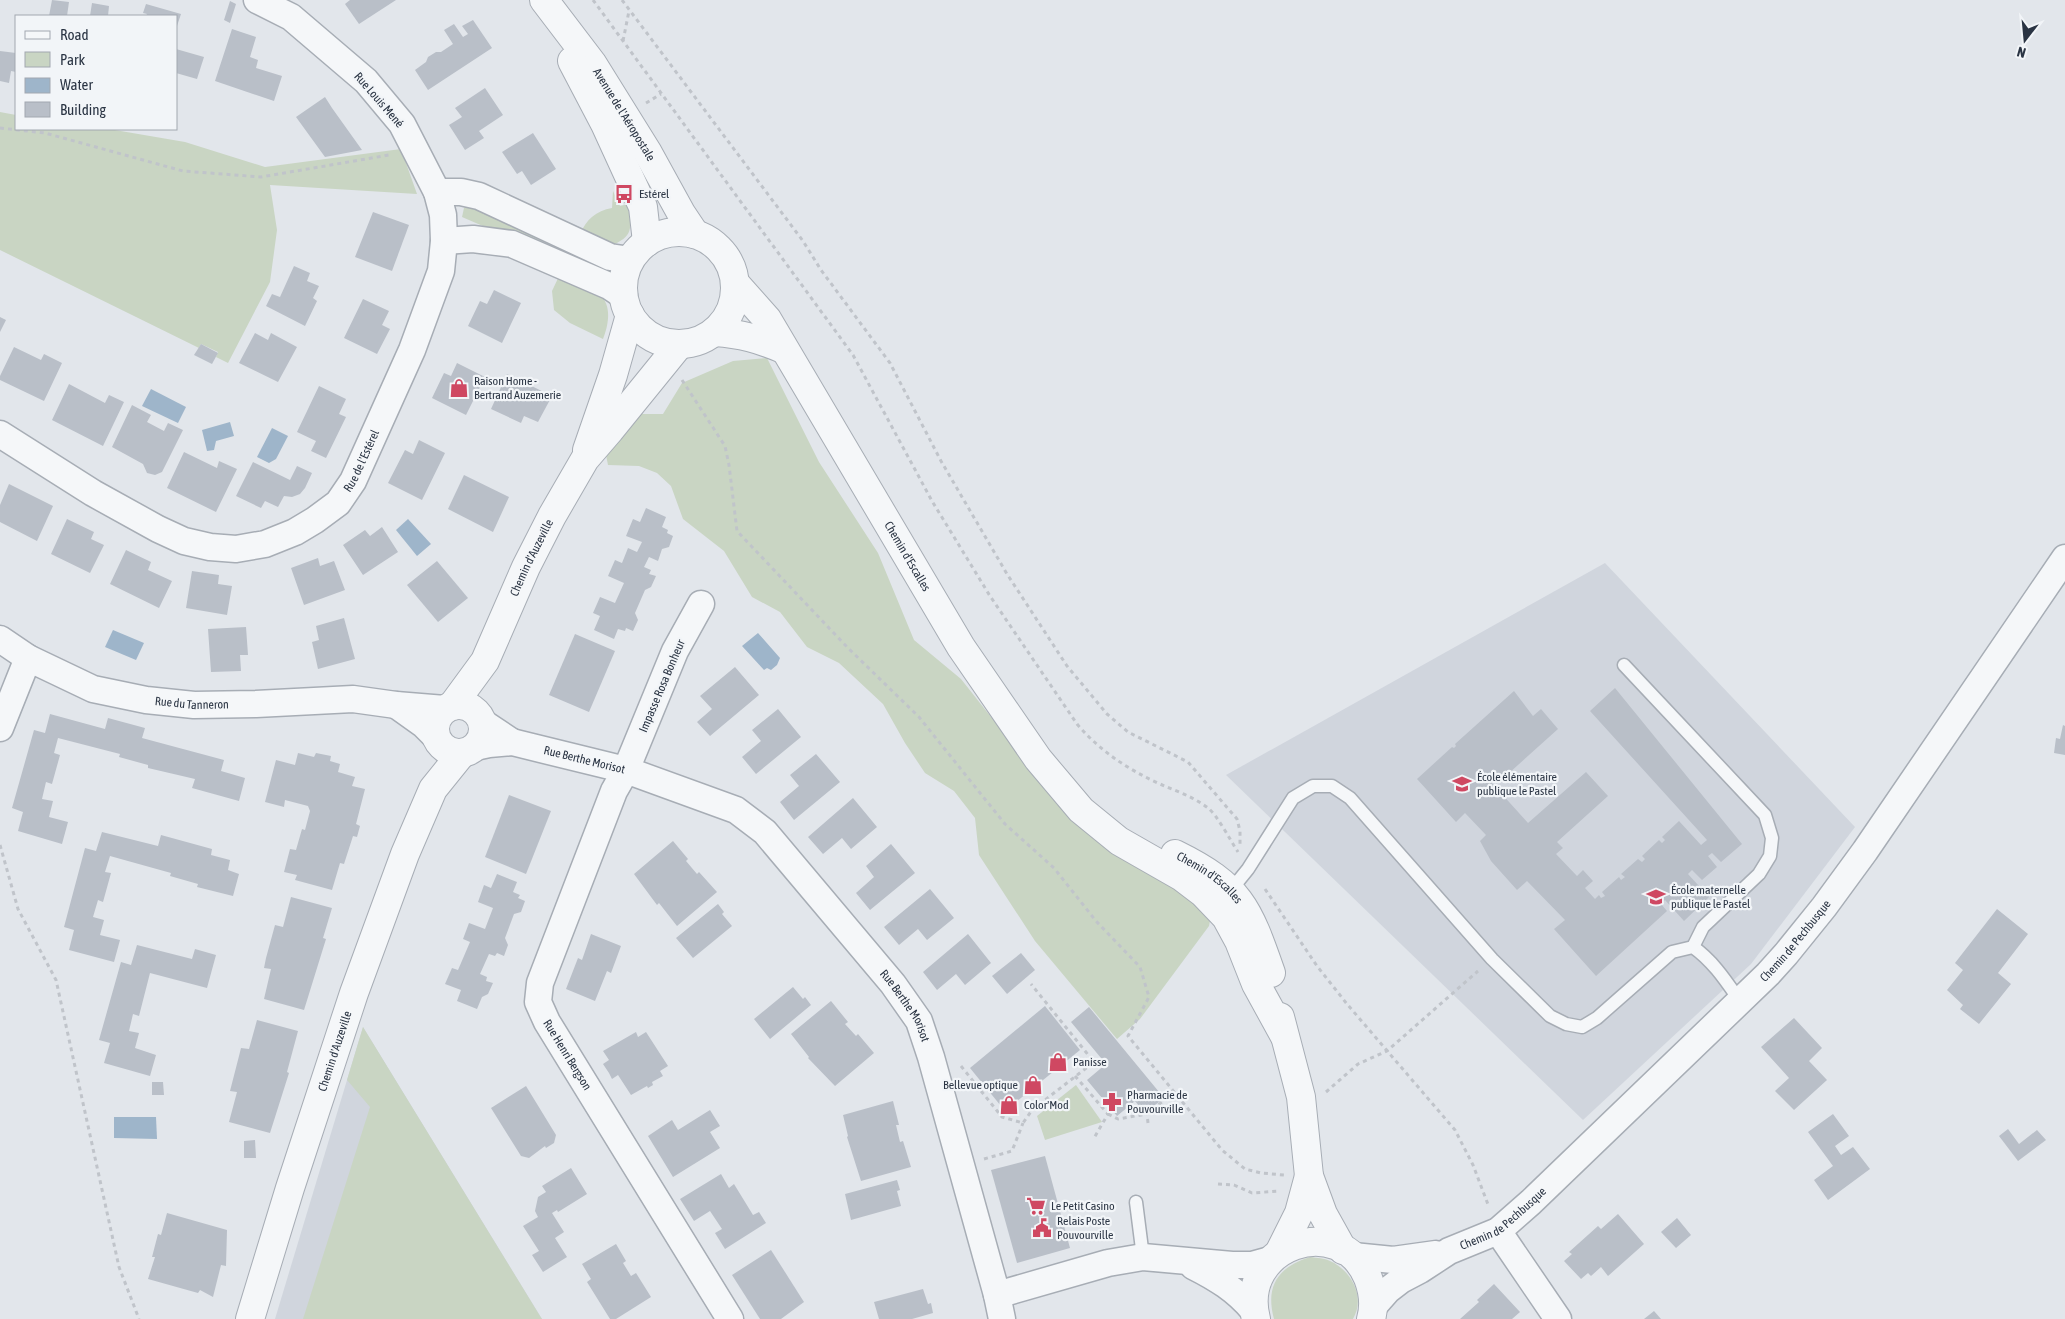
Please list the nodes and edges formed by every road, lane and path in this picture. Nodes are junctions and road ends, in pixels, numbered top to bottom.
1 (257, 0) edge
2 (544, 0) edge
3 (593, 0) edge
4 (622, 0) edge
5 (296, 8) edge
6 (629, 10) junction
7 (623, 42) junction
8 (0, 128) edge
9 (15, 130) edge
10 (18, 130) edge
11 (416, 151) junction
12 (437, 192) junction
13 (695, 234) junction
14 (444, 241) junction
15 (638, 251) junction
16 (735, 283) junction
17 (627, 306) junction
18 (715, 332) junction
19 (679, 345) junction
20 (783, 349) junction
21 (0, 434) edge
22 (584, 459) junction
23 (2065, 558) edge
24 (702, 604) dead end
25 (0, 639) edge
26 (28, 658) junction
27 (1624, 665) dead end
28 (0, 728) edge
29 (458, 729) junction
30 (1038, 759) junction
31 (626, 770) junction
32 (0, 845) edge
33 (1248, 869) junction
34 (1231, 890) junction
35 (1203, 893) junction
36 (1693, 947) junction
37 (1492, 958) junction
38 (1031, 984) dead end
39 (1740, 1000) junction
40 (1284, 1035) junction
41 (1387, 1050) junction
42 (960, 1064) dead end
43 (1075, 1076) junction
44 (1173, 1093) junction
45 (1322, 1095) dead end
46 (1108, 1114) junction
47 (1147, 1114) junction
48 (1022, 1123) junction
49 (1148, 1123) dead end
50 (1094, 1138) dead end
51 (961, 1165) junction
52 (1297, 1175) junction
53 (1218, 1184) dead end
54 (1284, 1192) dead end
55 (1136, 1202) dead end
56 (1498, 1231) junction
57 (1449, 1251) junction
58 (1348, 1253) junction
59 (1275, 1256) junction
60 (1143, 1257) junction
61 (1182, 1259) junction
62 (999, 1307) edge
63 (1372, 1313) edge
64 (1254, 1315) edge
65 (139, 1319) edge
66 (250, 1319) edge
67 (730, 1319) edge
68 (1558, 1319) edge

1 - 5 street, Rue Louis Mené
2 - 13 street, Avenue de l'Aéropostale
2 - 15 street, Avenue de l'Aéropostale
3 - 7 path
4 - 6 path
5 - 11 street, Rue Louis Mené
6 - 7 path
6 - 7 path
8 - 9 path
10 - 11 path
11 - 12 street, Rue Louis Mené
12 - 14 street, Rue Louis Mené
12 - 15 street
13 - 15 street
13 - 16 street
14 - 17 street
14 - 21 street, Rue de l'Estérel
15 - 17 street
16 - 18 street
16 - 20 street, Chemin d'Escalles
17 - 19 street
17 - 22 street, Chemin d'Auzeville
18 - 19 street
18 - 20 street
19 - 22 street, Chemin d'Auzeville
19 - 44 path
20 - 30 street, Chemin d'Escalles
22 - 29 street, Chemin d'Auzeville
23 - 39 street, Chemin de Pechbusque
24 - 31 street, Impasse Rosa Bonheur
25 - 26 street, Rue du Tanneron
26 - 28 street
26 - 29 street, Rue du Tanneron
27 - 36 lane
29 - 31 street, Rue Berthe Morisot
29 - 66 street, Chemin d'Auzeville
30 - 34 street, Chemin d'Escalles
30 - 35 street, Chemin d'Escalles
31 - 51 street, Rue Berthe Morisot
31 - 67 street, Rue Henri Bergson
32 - 65 path
33 - 34 lane
33 - 37 lane
33 - 41 path
34 - 35 lane
34 - 40 street, Chemin d'Escalles
35 - 40 street, Chemin d'Escalles
36 - 37 lane
36 - 39 lane
37 - 41 path
38 - 43 path
39 - 56 street, Chemin de Pechbusque
40 - 52 street, Chemin d'Escalles
41 - 45 path
41 - 56 path
42 - 48 path
43 - 46 path
43 - 48 path
44 - 47 path
44 - 52 path
46 - 47 path
46 - 50 path
47 - 49 path
48 - 51 path
51 - 62 street, Rue Berthe Morisot
52 - 58 street, Chemin d'Escalles
52 - 59 street, Chemin d'Escalles
53 - 54 path
55 - 60 lane
56 - 57 street, Chemin de Pechbusque
56 - 68 street
57 - 58 street, Chemin de Pechbusque
57 - 63 street, Chemin de Pechbusque
58 - 59 street
58 - 63 street, Chemin d'Escalles
59 - 61 street, Rue Berthe Morisot
59 - 64 street, Chemin d'Escalles
60 - 61 street, Rue Berthe Morisot
60 - 62 street, Rue Berthe Morisot
61 - 64 street, Rue Berthe Morisot

